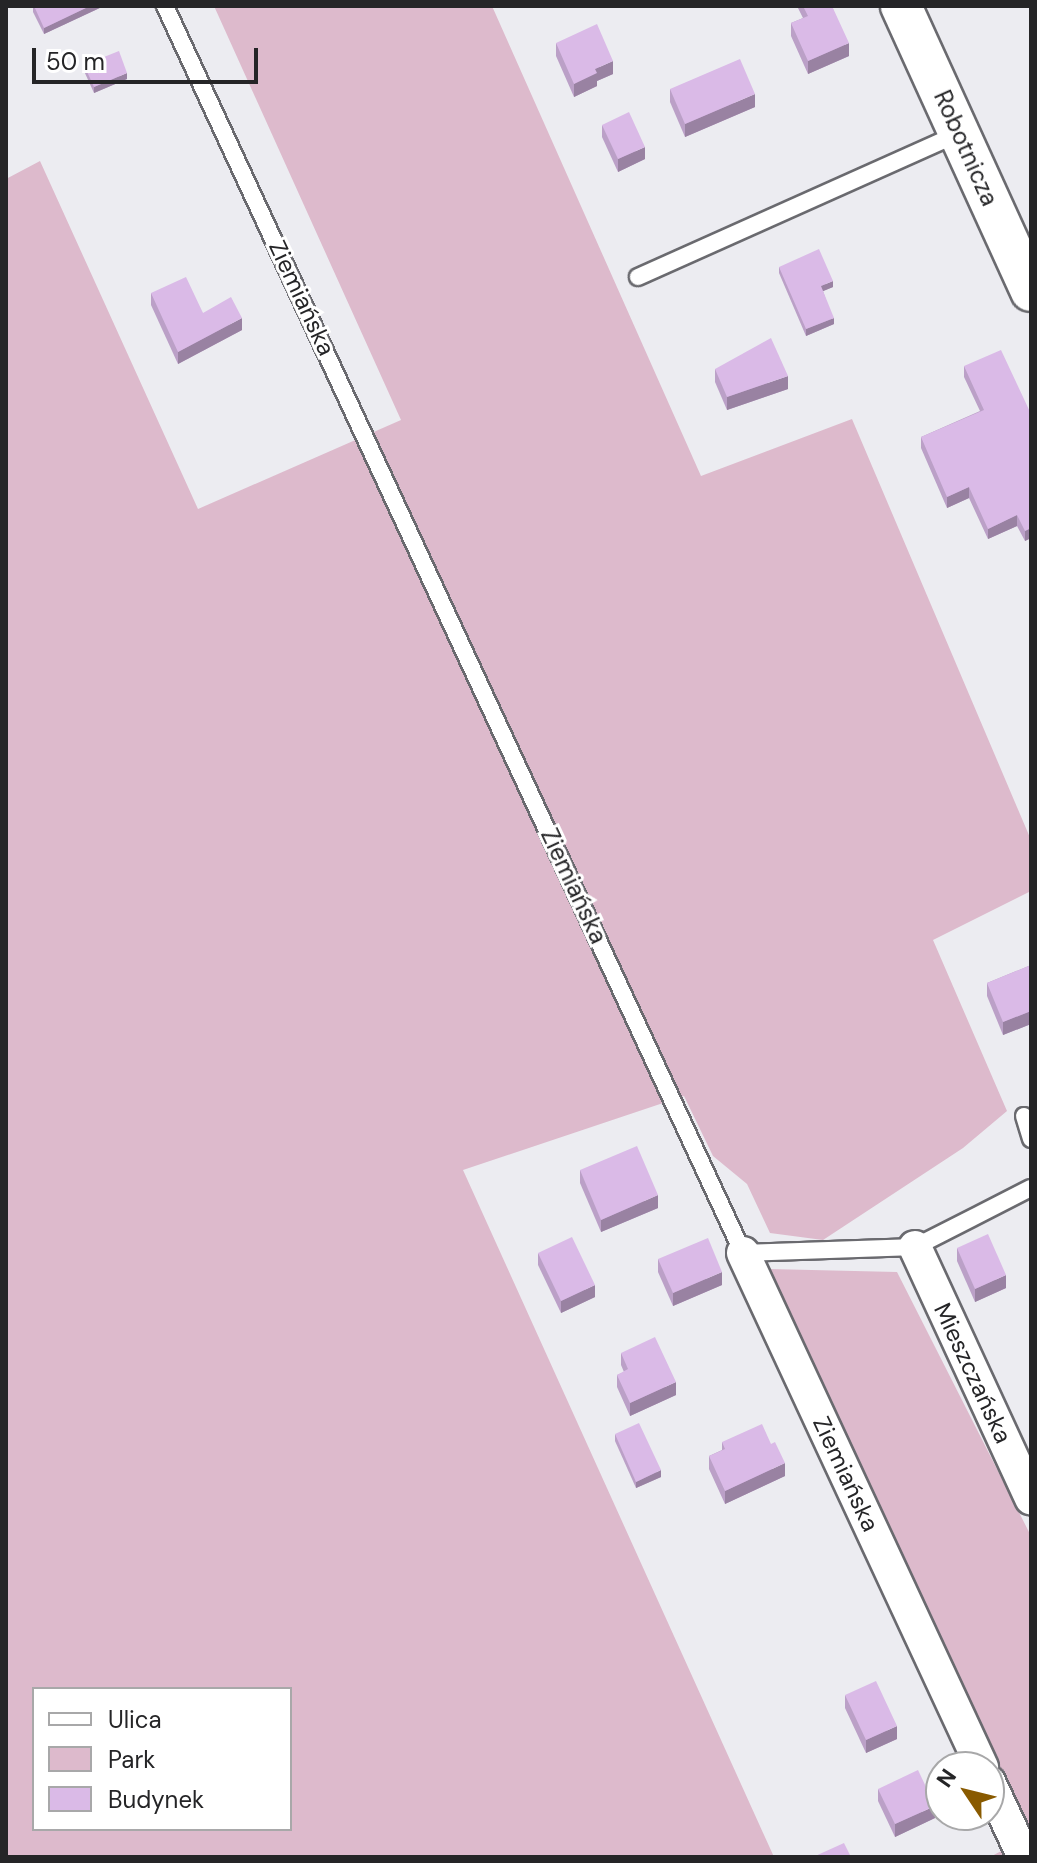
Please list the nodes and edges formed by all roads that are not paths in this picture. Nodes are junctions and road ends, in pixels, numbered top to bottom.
1 (165, 6) edge
2 (901, 6) edge
3 (959, 133) junction
4 (638, 277) dead end
5 (1031, 291) edge
6 (1024, 1116) dead end
7 (1031, 1139) edge
8 (1031, 1188) edge
9 (915, 1247) junction
10 (743, 1253) junction
11 (1031, 1498) edge
12 (975, 1751) edge
13 (1005, 1816) edge
14 (1024, 1857) edge

1 - 10 lane, Ziemiańska
2 - 3 street, Robotnicza
3 - 4 lane
3 - 5 street, Robotnicza
6 - 7 lane
8 - 9 lane
9 - 10 lane
9 - 11 street, Mieszczańska
10 - 12 street, Ziemiańska
13 - 14 street

